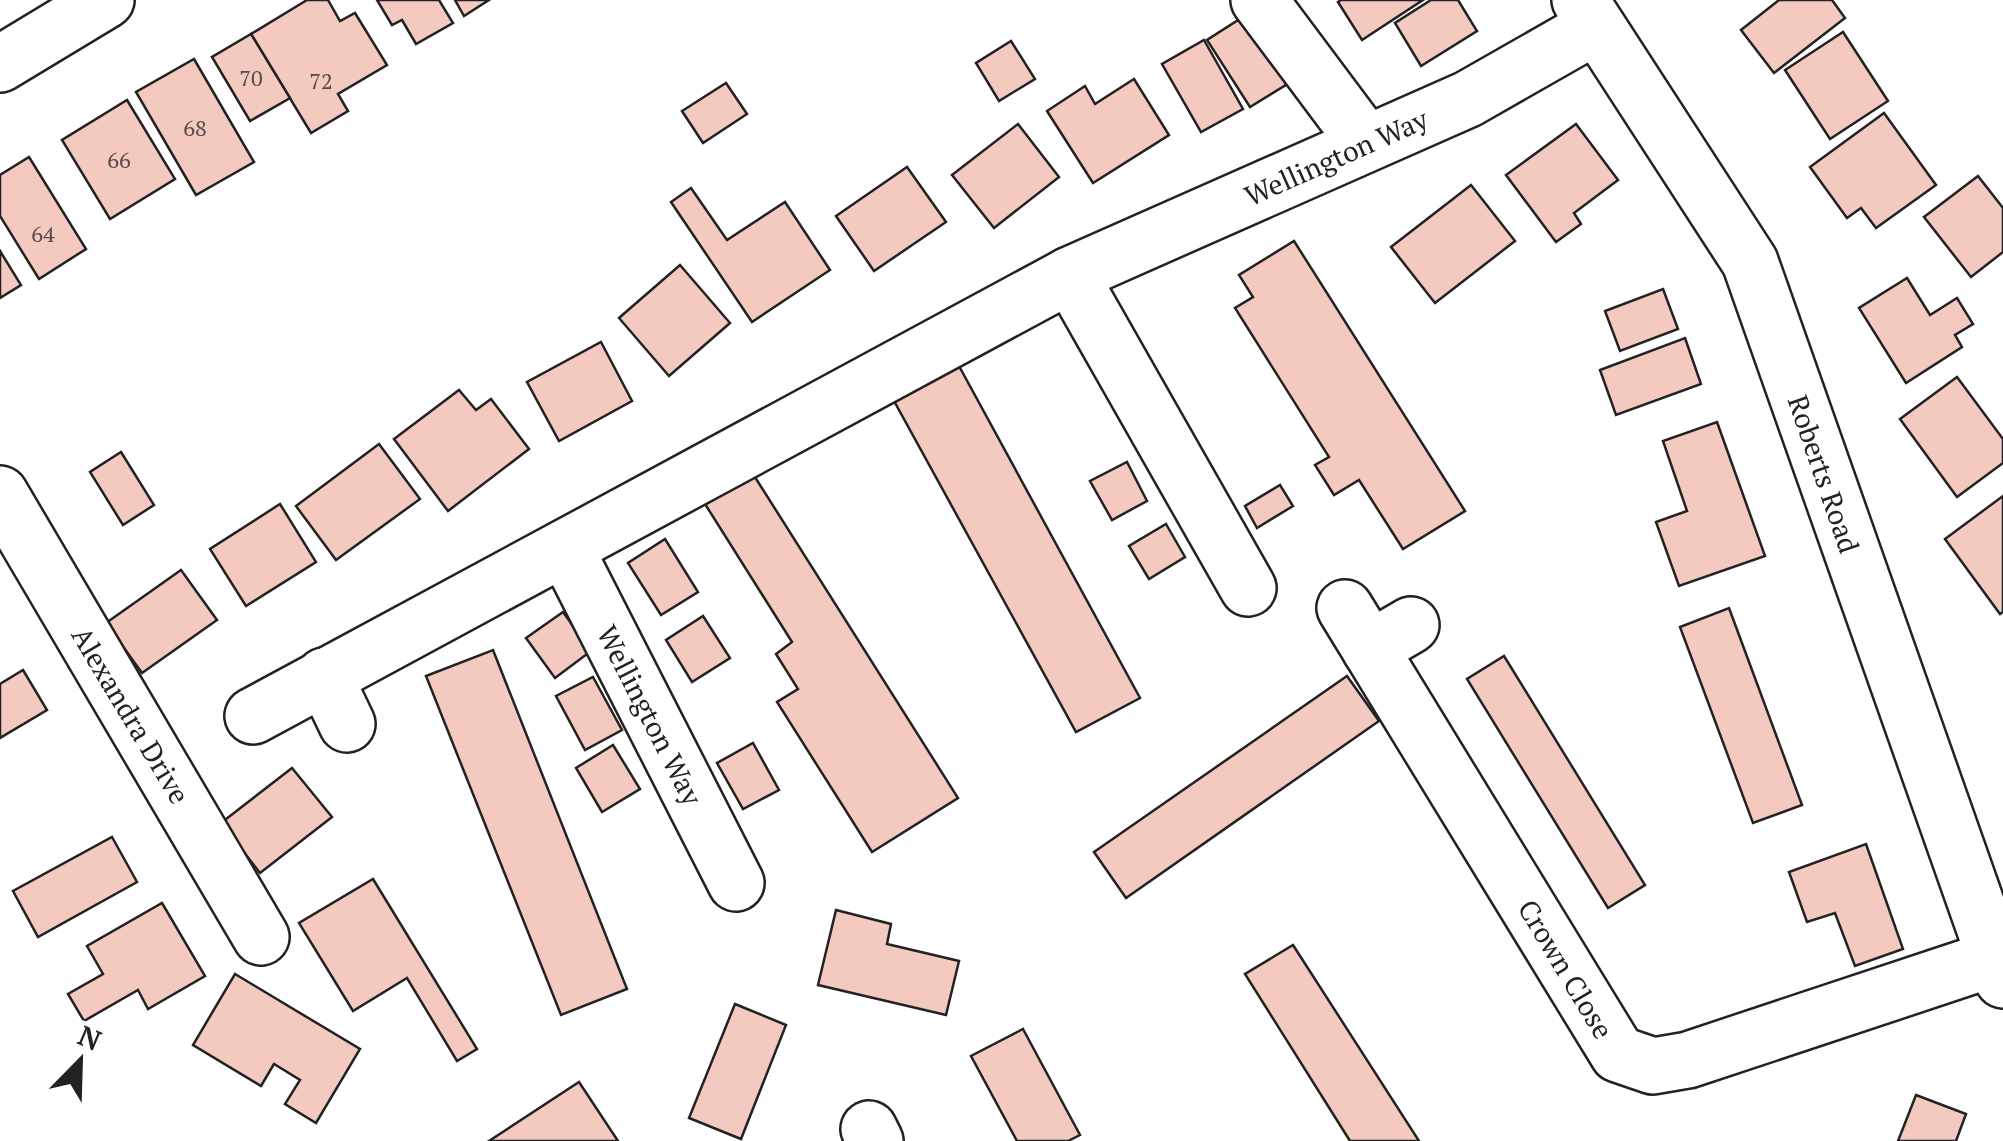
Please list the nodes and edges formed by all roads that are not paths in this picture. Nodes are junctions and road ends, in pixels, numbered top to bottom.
1 (106, 0) edge
2 (1259, 0) edge
3 (1588, 13) edge
4 (0, 64) edge
5 (1366, 143) junction
6 (1070, 276) junction
7 (0, 494) edge
8 (564, 548) junction
9 (1248, 588) dead end
10 (1375, 627) dead end
11 (253, 716) dead end
12 (736, 882) dead end
13 (262, 936) dead end
14 (1999, 969) edge

1 - 4 street
2 - 5 street
3 - 5 street, Wellington Way
3 - 14 street, Roberts Road
5 - 6 street, Wellington Way
6 - 8 street, Wellington Way
6 - 9 street
7 - 13 street, Alexandra Drive
8 - 11 street, Wellington Way
8 - 12 street, Wellington Way
10 - 14 street, Crown Close

